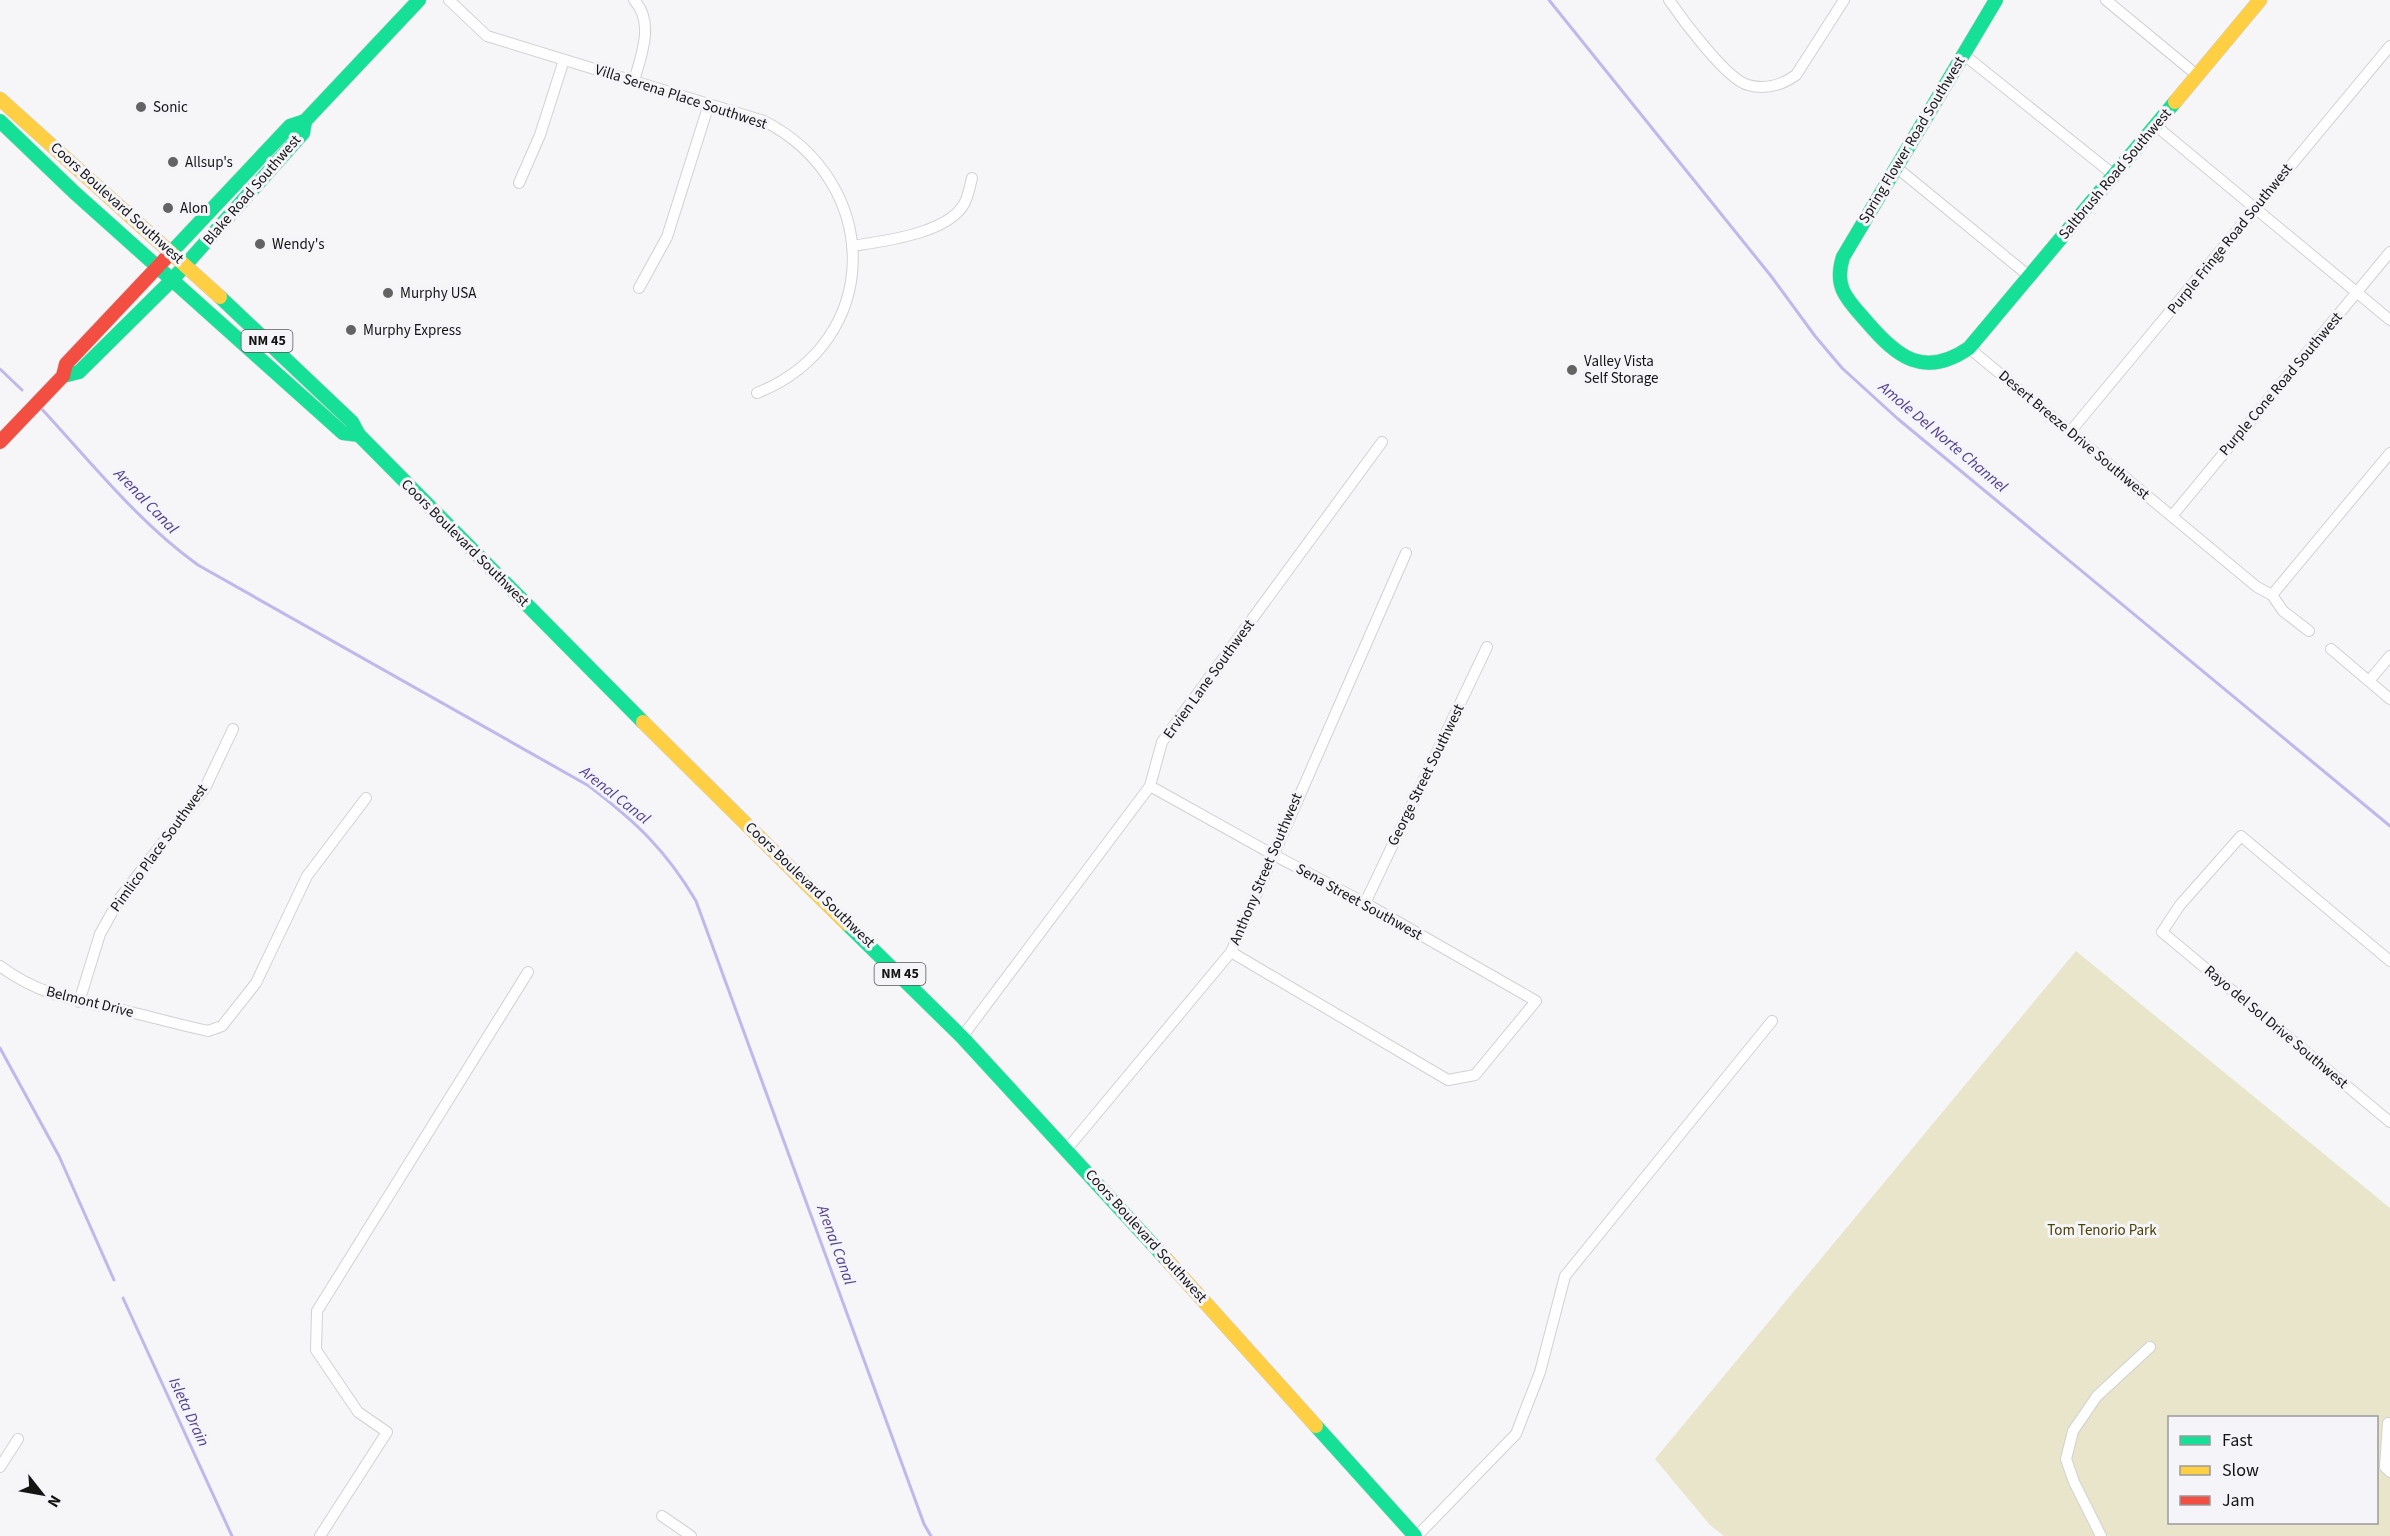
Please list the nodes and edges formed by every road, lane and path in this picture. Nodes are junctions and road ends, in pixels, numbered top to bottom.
1 (419, 0) edge
2 (448, 0) edge
3 (634, 0) edge
4 (1669, 0) edge
5 (1844, 0) edge
6 (1996, 0) edge
7 (2106, 0) edge
8 (2260, 0) edge
9 (2390, 46) edge
10 (1963, 54) junction
11 (564, 60) junction
12 (2198, 76) junction
13 (634, 81) junction
14 (0, 99) edge
15 (709, 104) junction
16 (0, 121) edge
17 (305, 121) junction
18 (2156, 126) junction
19 (1896, 167) junction
20 (2114, 175) junction
21 (972, 178) dead end
22 (519, 183) dead end
23 (2257, 208) junction
24 (852, 246) junction
25 (171, 252) junction
26 (2390, 252) edge
27 (186, 265) junction
28 (157, 267) junction
29 (2029, 276) junction
30 (172, 280) junction
31 (639, 288) dead end
32 (2356, 293) junction
33 (2390, 320) edge
34 (1969, 348) junction
35 (63, 376) junction
36 (757, 393) dead end
37 (2070, 432) junction
38 (359, 435) junction
39 (0, 442) edge
40 (1382, 442) dead end
41 (2390, 453) edge
42 (2172, 516) junction
43 (1406, 553) dead end
44 (2272, 595) junction
45 (2309, 631) dead end
46 (1488, 647) dead end
47 (2331, 650) dead end
48 (2390, 656) edge
49 (2369, 681) junction
50 (2390, 699) edge
51 (233, 729) dead end
52 (1150, 786) junction
53 (366, 798) dead end
54 (1272, 854) junction
55 (1365, 903) junction
56 (1231, 952) junction
57 (2390, 961) edge
58 (0, 966) edge
59 (528, 972) dead end
60 (79, 1002) junction
61 (1772, 1021) dead end
62 (962, 1037) junction
63 (2390, 1122) edge
64 (1066, 1149) junction
65 (2150, 1347) dead end
66 (2388, 1423) dead end
67 (18, 1439) dead end
68 (0, 1467) edge
69 (2390, 1472) edge
70 (662, 1516) dead end
71 (320, 1536) edge
72 (691, 1536) edge
73 (1416, 1536) edge
74 (2101, 1536) edge

1 - 17 main road, Blake Road Southwest
2 - 11 street, Villa Serena Place Southwest
3 - 13 street
4 - 5 street
6 - 10 main road, Spring Flower Road Southwest
7 - 12 street
8 - 12 main road, Saltbrush Road Southwest
9 - 23 street, Purple Fringe Road Southwest
10 - 19 main road, Spring Flower Road Southwest
10 - 20 street
11 - 13 street, Villa Serena Place Southwest
11 - 22 street
12 - 18 main road, Saltbrush Road Southwest
13 - 15 street, Villa Serena Place Southwest
14 - 25 main road, Coors Boulevard Southwest / NM 45
15 - 24 street, Villa Serena Place Southwest
15 - 31 street
16 - 28 main road, Coors Boulevard Southwest
17 - 25 main road, Blake Road Southwest
17 - 27 main road, Blake Road Southwest
18 - 20 main road, Saltbrush Road Southwest
18 - 23 street
19 - 29 street
19 - 34 main road, Spring Flower Road Southwest
20 - 29 main road, Saltbrush Road Southwest
21 - 24 street
23 - 32 street
23 - 37 street, Purple Fringe Road Southwest
24 - 36 street, Villa Serena Place Southwest
25 - 27 main road, Coors Boulevard Southwest / NM 45
25 - 28 main road, Blake Road Southwest
26 - 32 street, Purple Cone Road Southwest
27 - 30 main road, Blake Road Southwest
27 - 38 main road, Coors Boulevard Southwest / NM 45
28 - 30 main road, Coors Boulevard Southwest
28 - 35 main road, Blake Road Southwest
29 - 34 main road, Saltbrush Road Southwest
30 - 35 main road, Blake Road Southwest
30 - 38 main road, Coors Boulevard Southwest
32 - 33 street
32 - 42 street, Purple Cone Road Southwest
34 - 37 street, Desert Breeze Drive Southwest
35 - 39 main road, Blake Road Southwest
37 - 42 street, Desert Breeze Drive Southwest
38 - 62 main road, Coors Boulevard Southwest / NM 45
40 - 52 street, Ervien Lane Southwest
41 - 44 street
42 - 44 street, Desert Breeze Drive Southwest
43 - 54 street, Anthony Street Southwest
44 - 45 street, Desert Breeze Drive Southwest
46 - 55 street, George Street Southwest
47 - 49 street
48 - 49 street
49 - 50 street
51 - 60 street, Pimlico Place Southwest
52 - 54 street, Sena Street Southwest
52 - 62 street, Ervien Lane Southwest
53 - 60 street, Belmont Drive
54 - 55 street, Sena Street Southwest
54 - 56 street, Anthony Street Southwest
55 - 56 street, Sena Street Southwest
56 - 64 street, Anthony Street Southwest
57 - 63 street, Rayo del Sol Drive Southwest
58 - 60 street, Belmont Drive
59 - 71 street
61 - 73 street
62 - 64 main road, Coors Boulevard Southwest / NM 45
64 - 73 main road, Coors Boulevard Southwest / NM 45
65 - 74 street
66 - 69 street
67 - 68 street
70 - 72 street

